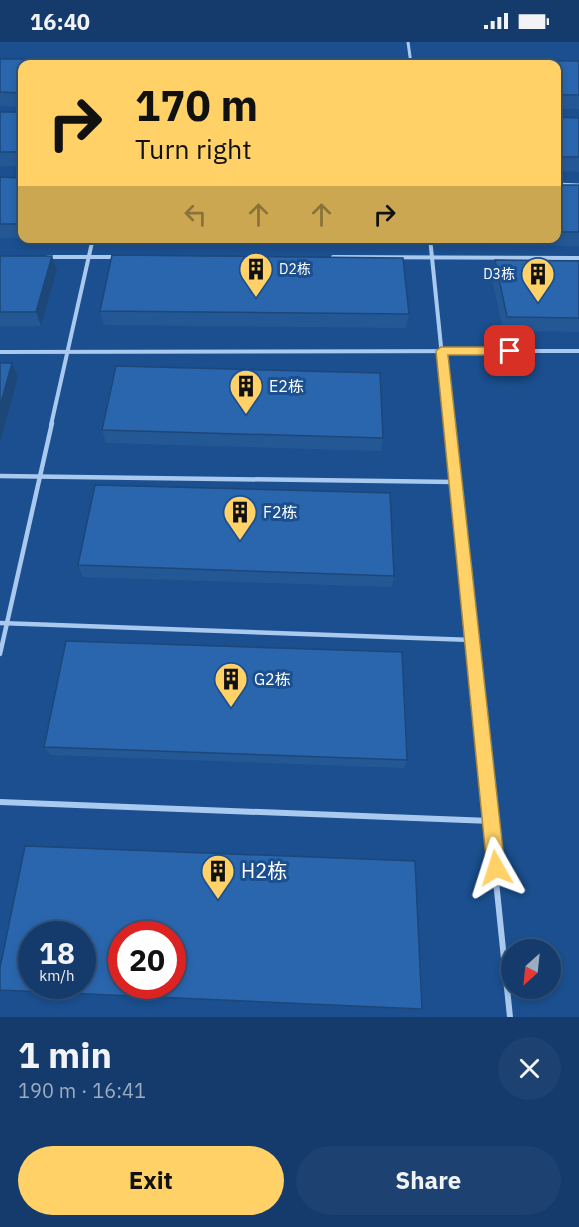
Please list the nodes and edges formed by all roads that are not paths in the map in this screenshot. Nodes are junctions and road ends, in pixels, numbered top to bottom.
1 (408, 42) edge
2 (410, 60) edge
3 (561, 184) edge
4 (579, 184) edge
5 (92, 243) edge
6 (431, 243) edge
7 (45, 257) edge
8 (89, 257) junction
9 (125, 257) edge
10 (325, 257) edge
11 (432, 257) junction
12 (579, 258) edge
13 (441, 351) junction
14 (579, 351) edge
15 (0, 352) edge
16 (68, 352) junction
17 (0, 476) edge
18 (40, 477) junction
19 (455, 482) junction
20 (0, 623) edge
21 (7, 623) junction
22 (472, 640) junction
23 (0, 654) edge
24 (0, 802) edge
25 (491, 820) junction
26 (510, 1017) edge

1 - 2 lane
3 - 4 lane
5 - 8 lane
6 - 11 lane
7 - 8 lane
8 - 9 lane
8 - 16 lane
10 - 11 lane
11 - 12 lane
11 - 13 lane
13 - 14 lane
13 - 16 lane
13 - 19 lane
15 - 16 lane
16 - 18 lane
17 - 18 lane
18 - 19 lane
18 - 21 lane
19 - 22 lane
20 - 21 lane
21 - 22 lane
21 - 23 lane
22 - 25 lane
24 - 25 lane
25 - 26 lane

